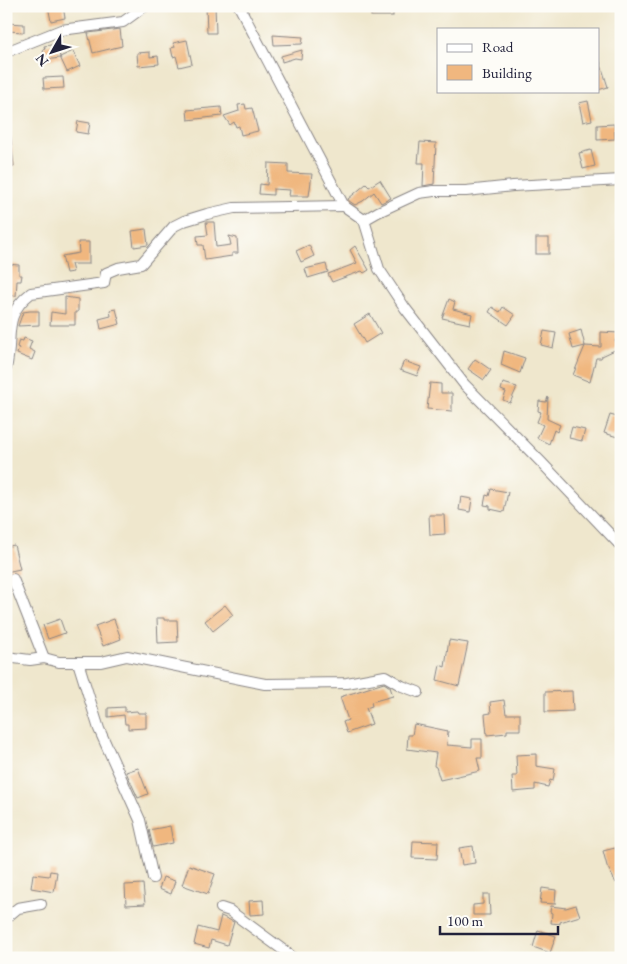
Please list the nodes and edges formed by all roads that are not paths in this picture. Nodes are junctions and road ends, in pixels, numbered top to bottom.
1 (145, 6) edge
2 (239, 6) edge
3 (6, 52) edge
4 (621, 180) edge
5 (344, 206) junction
6 (364, 220) junction
7 (6, 368) edge
8 (621, 546) edge
9 (6, 582) edge
10 (6, 657) edge
11 (44, 658) junction
12 (78, 662) junction
13 (418, 692) dead end
14 (153, 878) dead end
15 (41, 904) dead end
16 (221, 908) dead end
17 (6, 918) edge
18 (291, 958) edge

1 - 3 street
2 - 5 street
4 - 6 street
5 - 6 street
5 - 7 street
6 - 8 street
9 - 11 street
10 - 11 street
11 - 12 street
12 - 13 street
12 - 14 street
15 - 17 street
16 - 18 street

